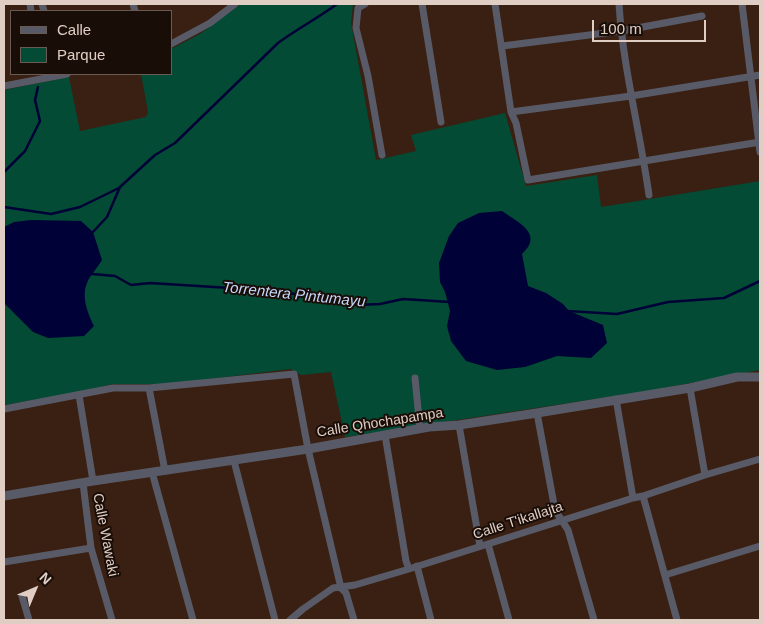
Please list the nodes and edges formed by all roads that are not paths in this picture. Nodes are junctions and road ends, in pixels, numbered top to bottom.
1 (235, 4) edge
2 (365, 4) edge
3 (422, 4) edge
4 (495, 4) edge
5 (620, 4) edge
6 (742, 4) edge
7 (228, 6) edge
8 (702, 16) dead end
9 (621, 31) junction
10 (172, 43) edge
11 (502, 46) junction
12 (56, 75) edge
13 (760, 75) edge
14 (42, 76) edge
15 (750, 77) junction
16 (4, 86) edge
17 (631, 96) junction
18 (511, 112) junction
19 (441, 122) dead end
20 (760, 142) edge
21 (760, 152) edge
22 (382, 155) dead end
23 (644, 161) junction
24 (649, 195) dead end
25 (760, 377) edge
26 (415, 378) dead end
27 (149, 388) junction
28 (690, 388) junction
29 (79, 395) junction
30 (616, 399) junction
31 (4, 410) edge
32 (536, 413) junction
33 (459, 425) junction
34 (420, 429) junction
35 (385, 435) junction
36 (308, 449) junction
37 (760, 460) edge
38 (234, 461) junction
39 (165, 471) junction
40 (152, 472) junction
41 (704, 475) junction
42 (93, 481) junction
43 (82, 483) junction
44 (4, 496) edge
45 (643, 496) junction
46 (633, 498) junction
47 (560, 520) junction
48 (484, 545) junction
49 (760, 546) edge
50 (91, 548) junction
51 (4, 562) edge
52 (417, 566) junction
53 (409, 569) junction
54 (665, 575) junction
55 (341, 588) junction
56 (22, 596) dead end
57 (29, 620) edge
58 (112, 620) edge
59 (193, 620) edge
60 (275, 620) edge
61 (290, 620) edge
62 (354, 620) edge
63 (431, 620) edge
64 (509, 620) edge
65 (594, 620) edge
66 (677, 620) edge

1 - 7 street
2 - 22 street
3 - 19 street
4 - 11 street
5 - 9 street
6 - 15 street
7 - 10 street
8 - 9 street
9 - 11 street
9 - 17 street
11 - 18 street
12 - 14 street
13 - 15 street
14 - 16 street
15 - 17 street
15 - 20 street
17 - 18 street
17 - 23 street
18 - 23 street
20 - 21 street
20 - 23 street
23 - 24 street
25 - 28 street, Calle Qhochapampa
26 - 34 street
27 - 29 street
27 - 36 street
27 - 39 street
28 - 30 street, Calle Qhochapampa
28 - 41 street
29 - 31 street
29 - 42 street, Calle Wawaki
30 - 32 street, Calle Qhochapampa
30 - 46 street
32 - 33 street, Calle Qhochapampa
32 - 47 street
33 - 34 street, Calle Qhochapampa
33 - 48 street
34 - 35 street, Calle Qhochapampa
35 - 36 street, Calle Qhochapampa
35 - 53 street
36 - 38 street, Calle Qhochapampa
36 - 55 street
37 - 41 street, Calle T'ikallajta
38 - 39 street, Calle Qhochapampa
38 - 60 street
39 - 40 street, Calle Qhochapampa
40 - 42 street, Calle Qhochapampa
40 - 59 street
41 - 45 street, Calle T'ikallajta
42 - 43 street, Calle Qhochapampa
43 - 44 street, Calle Qhochapampa
43 - 50 street, Calle Wawaki
45 - 46 street, Calle T'ikallajta
45 - 54 street
46 - 47 street, Calle T'ikallajta
47 - 48 street, Calle T'ikallajta
47 - 65 street
48 - 52 street, Calle T'ikallajta
48 - 64 street
49 - 54 street
50 - 51 street
50 - 58 street, Calle Wawaki
52 - 53 street, Calle T'ikallajta
52 - 63 street
53 - 55 street, Calle T'ikallajta
54 - 66 street
55 - 61 street, Calle T'ikallajta
55 - 62 street
56 - 57 street

